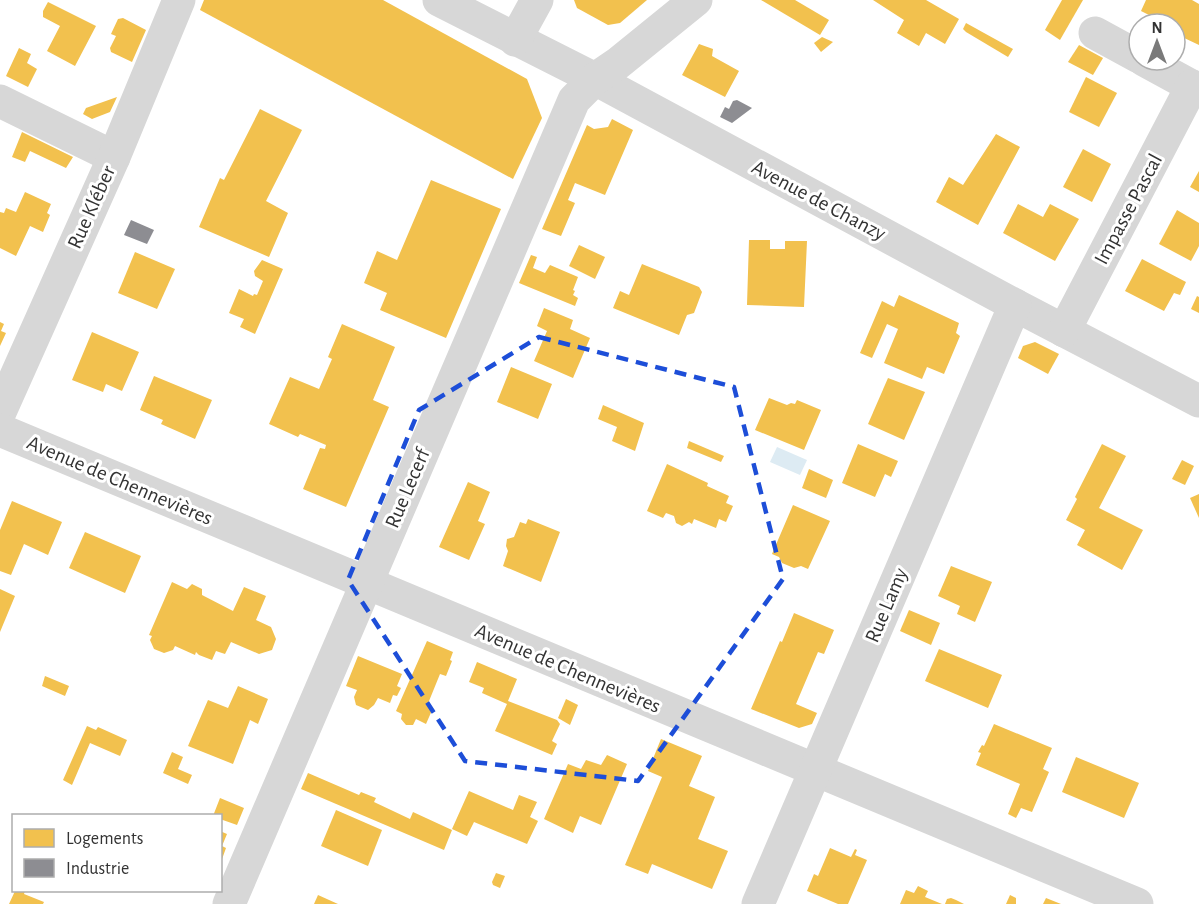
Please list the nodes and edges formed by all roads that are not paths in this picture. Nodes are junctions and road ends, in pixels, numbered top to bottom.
1 (179, 0) edge
2 (439, 0) edge
3 (537, 0) edge
4 (696, 0) edge
5 (1095, 33) dead end
6 (515, 40) junction
7 (1127, 50) edge
8 (1166, 72) edge
9 (595, 79) junction
10 (1195, 88) edge
11 (0, 101) edge
12 (114, 157) junction
13 (1015, 305) junction
14 (1064, 331) junction
15 (1199, 401) edge
16 (0, 412) edge
17 (0, 430) edge
18 (366, 584) junction
19 (815, 770) junction
20 (229, 904) edge
21 (758, 904) edge
22 (1137, 904) edge

1 - 12 street, Rue Kléber
2 - 6 street, Avenue de Chanzy
3 - 6 street
4 - 9 street, Rue Lecerf
5 - 7 street
6 - 9 street, Avenue de Chanzy
8 - 10 street, Impasse Pascal
9 - 13 street, Avenue de Chanzy
9 - 18 street, Rue Lecerf
10 - 14 street, Impasse Pascal
11 - 12 street
12 - 16 street, Rue Kléber
13 - 14 street, Avenue de Chanzy
13 - 19 street, Rue Lamy
14 - 15 street, Avenue de Chanzy
17 - 18 street, Avenue de Chennevières
18 - 19 street, Avenue de Chennevières
18 - 20 street, Rue Lecerf
19 - 21 street, Rue Lamy
19 - 22 street, Avenue de Chennevières

